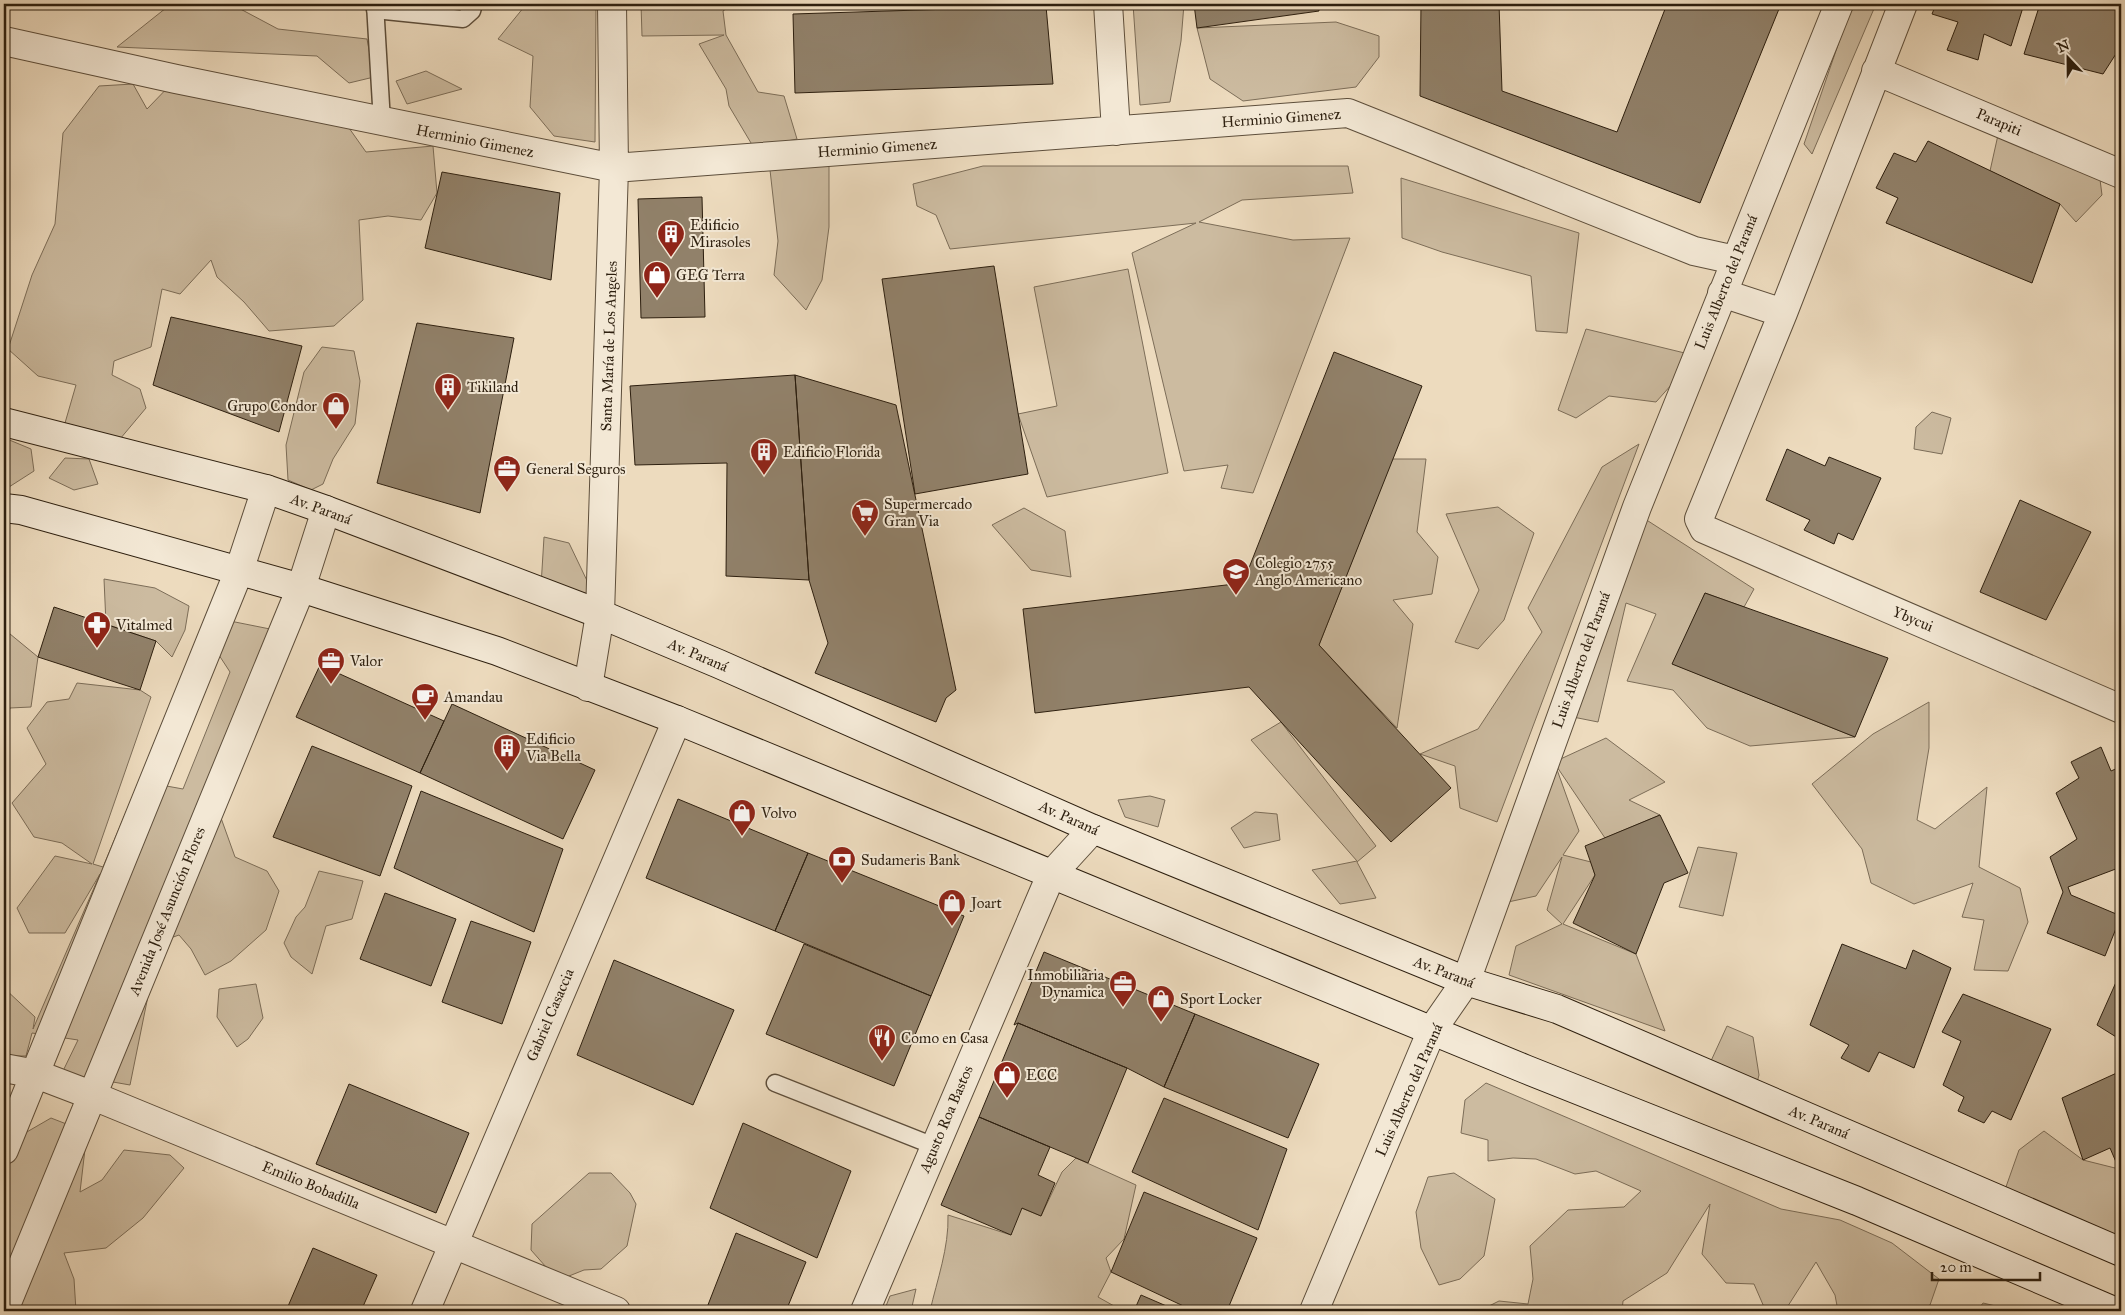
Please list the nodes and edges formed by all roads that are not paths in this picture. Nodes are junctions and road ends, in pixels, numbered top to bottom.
1 (474, 4) edge
2 (612, 4) edge
3 (1108, 4) edge
4 (1839, 4) edge
5 (1903, 4) edge
6 (375, 7) edge
7 (4, 41) edge
8 (1876, 71) junction
9 (382, 122) junction
10 (1116, 131) junction
11 (614, 168) junction
12 (2121, 174) edge
13 (1735, 260) junction
14 (1722, 293) junction
15 (1783, 312) junction
16 (4, 422) edge
17 (266, 489) junction
18 (4, 508) edge
19 (326, 510) junction
20 (239, 571) junction
21 (301, 588) junction
22 (600, 614) junction
23 (588, 687) junction
24 (2121, 709) edge
25 (677, 720) junction
26 (1093, 829) junction
27 (1050, 875) junction
28 (1466, 982) junction
29 (1432, 1030) junction
30 (4, 1068) edge
31 (36, 1074) junction
32 (775, 1083) dead end
33 (91, 1095) junction
34 (934, 1146) junction
35 (4, 1150) edge
36 (452, 1243) junction
37 (2121, 1252) edge
38 (4, 1310) edge
39 (425, 1311) edge
40 (616, 1311) edge
41 (864, 1311) edge
42 (1314, 1311) edge
43 (2114, 1311) edge

1 - 6 lane
2 - 11 street, Santa María de Los Angeles
3 - 10 street
4 - 13 street, Luis Alberto del Paraná
5 - 8 street
6 - 9 lane
7 - 9 street, Herminio Gimenez
8 - 12 street, Parapiti
8 - 15 street
9 - 11 street, Herminio Gimenez
10 - 11 street, Herminio Gimenez
10 - 13 street, Herminio Gimenez
11 - 22 street, Santa María de Los Angeles
13 - 14 street, Luis Alberto del Paraná
14 - 15 street
14 - 28 street, Luis Alberto del Paraná
15 - 24 street, Ybycui
16 - 17 street, Av. Paraná
17 - 19 street, Av. Paraná
17 - 20 street
18 - 20 street
19 - 21 street, Avenida José Asunción Flores
19 - 22 street, Av. Paraná
20 - 21 street
20 - 31 street
21 - 23 street
21 - 33 street, Avenida José Asunción Flores
22 - 23 street, Santa María de Los Angeles
22 - 26 street, Av. Paraná
23 - 25 street
25 - 27 street
25 - 36 street, Gabriel Casaccia
26 - 27 street, Agusto Roa Bastos
26 - 28 street, Av. Paraná
27 - 29 street
27 - 34 street, Agusto Roa Bastos
28 - 29 street, Luis Alberto del Paraná
28 - 37 street, Av. Paraná
29 - 42 street, Luis Alberto del Paraná
29 - 43 street
30 - 31 street, Emilio Bobadilla
31 - 33 street, Emilio Bobadilla
31 - 35 street
32 - 34 lane
33 - 36 street, Emilio Bobadilla
33 - 38 street, Avenida José Asunción Flores
34 - 41 street, Agusto Roa Bastos
36 - 39 street, Gabriel Casaccia
36 - 40 street, Emilio Bobadilla

